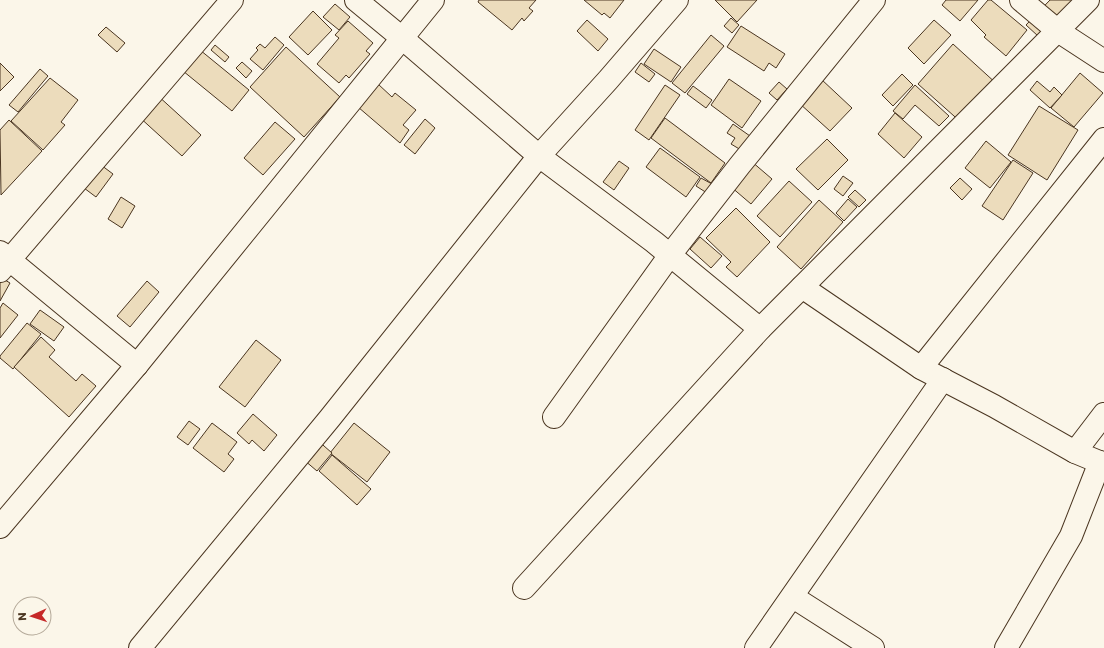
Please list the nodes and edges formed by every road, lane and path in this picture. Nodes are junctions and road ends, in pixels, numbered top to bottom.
1 (232, 0) edge
2 (356, 0) edge
3 (433, 0) edge
4 (874, 0) edge
5 (1021, 0) edge
6 (1088, 0) edge
7 (673, 2) edge
8 (1058, 31) junction
9 (402, 38) junction
10 (1104, 61) edge
11 (1104, 140) edge
12 (539, 156) junction
13 (670, 255) junction
14 (3, 261) edge
15 (802, 287) junction
16 (760, 329) junction
17 (137, 365) junction
18 (922, 368) junction
19 (943, 379) junction
20 (1104, 414) edge
21 (554, 417) dead end
22 (1075, 452) junction
23 (1102, 463) edge
24 (0, 527) edge
25 (524, 588) dead end
26 (793, 597) junction
27 (140, 648) edge
28 (756, 648) edge
29 (873, 648) edge
30 (1006, 648) edge

1 - 14 street
2 - 9 street
3 - 9 street
4 - 13 street
5 - 8 street
6 - 8 street
7 - 12 street
8 - 10 street
8 - 15 street
9 - 12 street
9 - 17 street
11 - 18 street
12 - 13 street
12 - 27 street
13 - 16 street
13 - 21 street
14 - 17 street
15 - 16 street
15 - 18 street
16 - 25 street
17 - 24 street
18 - 19 street
19 - 22 street
19 - 26 street
20 - 22 street
22 - 23 street
23 - 30 street
26 - 28 street
26 - 29 street

